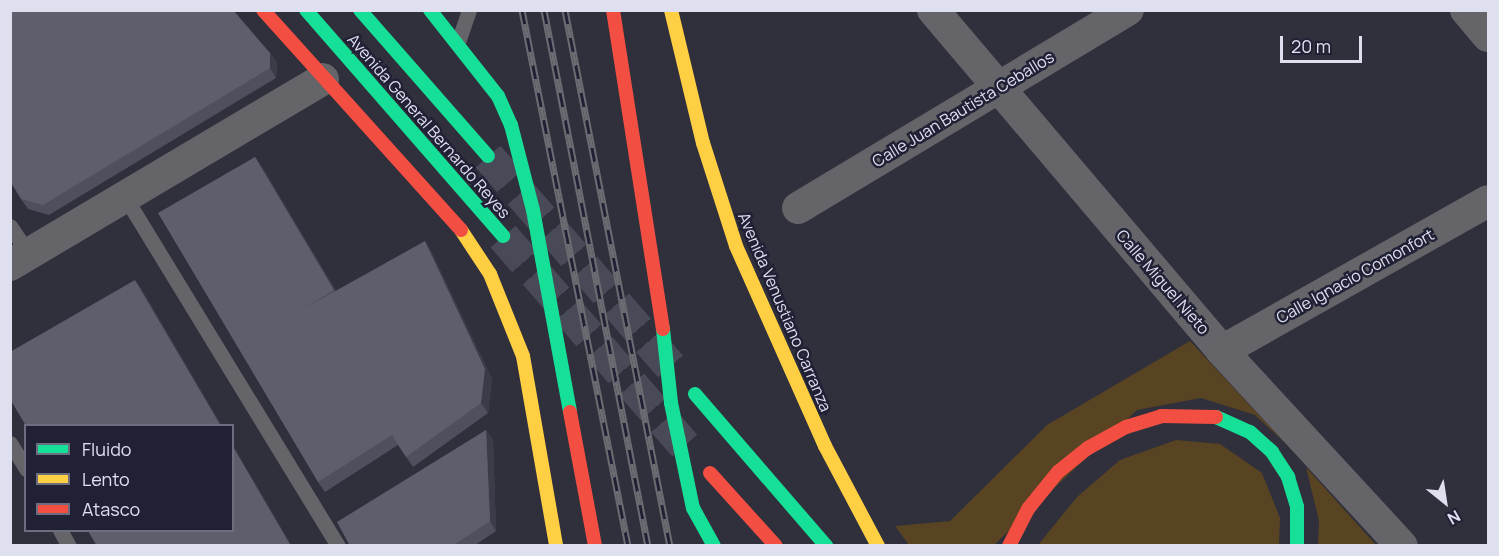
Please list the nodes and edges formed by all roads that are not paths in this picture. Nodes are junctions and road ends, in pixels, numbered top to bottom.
1 (263, 10) edge
2 (306, 10) edge
3 (360, 10) edge
4 (430, 10) edge
5 (469, 10) edge
6 (613, 10) edge
7 (671, 10) edge
8 (933, 10) edge
9 (1128, 10) edge
10 (1466, 10) edge
11 (1488, 36) edge
12 (458, 42) junction
13 (323, 79) junction
14 (998, 89) junction
15 (488, 156) tunnel mouth
16 (125, 196) junction
17 (1488, 201) edge
18 (798, 208) dead end
19 (10, 226) edge
20 (503, 236) tunnel mouth
21 (20, 259) edge
22 (1222, 351) junction
23 (695, 394) dead end
24 (10, 443) edge
25 (24, 466) edge
26 (710, 473) dead end
27 (549, 512) junction
28 (61, 532) edge
29 (69, 546) edge
30 (339, 546) edge
31 (543, 546) edge
32 (556, 546) edge
33 (595, 546) edge
34 (714, 546) edge
35 (776, 546) edge
36 (826, 546) edge
37 (878, 546) edge
38 (1009, 546) edge
39 (1296, 546) edge
40 (1402, 546) edge

1 - 13 main road
2 - 20 main road, Avenida General Bernardo Reyes
3 - 15 main road, Avenida General Bernardo Reyes
4 - 12 main road
5 - 12 lane
6 - 34 main road
7 - 37 main road, Avenida Venustiano Carranza
8 - 14 street, Calle Miguel Nieto
9 - 14 street, Calle Juan Bautista Ceballos
10 - 11 street
12 - 33 main road
13 - 16 street
13 - 27 main road
14 - 18 street, Calle Juan Bautista Ceballos
14 - 22 street, Calle Miguel Nieto
16 - 21 street
16 - 30 lane
17 - 22 street, Calle Ignacio Comonfort
19 - 21 lane
22 - 40 street, Calle Miguel Nieto
23 - 36 main road
24 - 25 lane
26 - 35 main road
27 - 31 main road
27 - 32 main road
28 - 29 lane
38 - 39 main road

